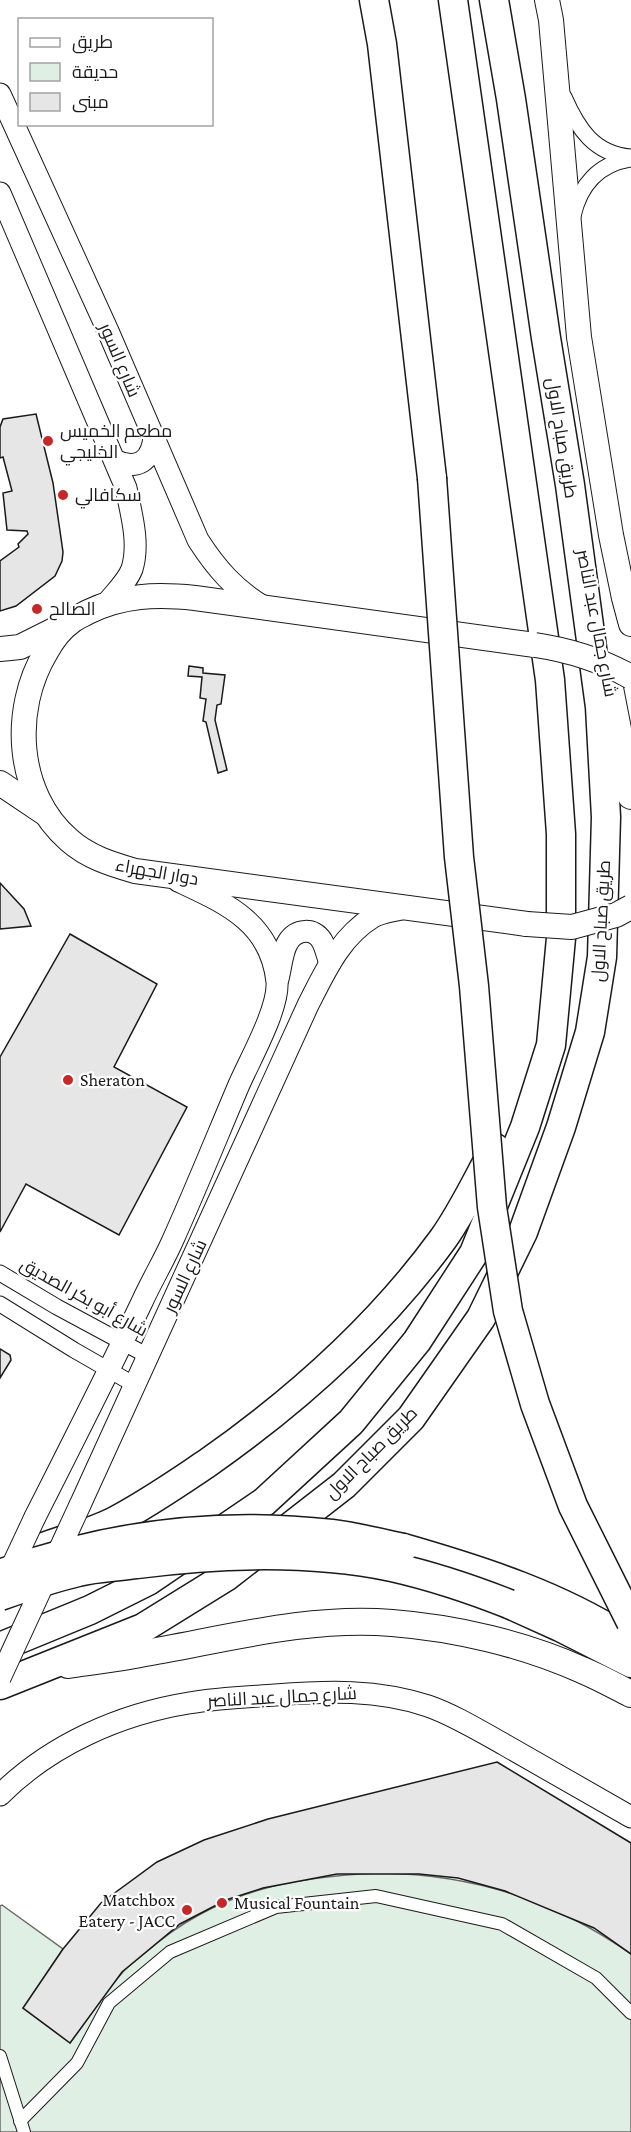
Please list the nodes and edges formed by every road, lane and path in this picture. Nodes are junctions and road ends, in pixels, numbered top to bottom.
1 (374, 0) edge
2 (453, 0) edge
3 (494, 0) edge
4 (551, 7) edge
5 (556, 80) junction
6 (0, 94) edge
7 (631, 158) edge
8 (0, 193) edge
9 (570, 233) junction
10 (154, 438) junction
11 (116, 461) junction
12 (570, 484) junction
13 (106, 604) junction
14 (264, 607) junction
15 (72, 620) junction
16 (631, 624) edge
17 (0, 649) edge
18 (631, 677) edge
19 (0, 783) edge
20 (631, 796) edge
21 (50, 817) junction
22 (167, 875) junction
23 (631, 907) edge
24 (405, 908) junction
25 (561, 938) junction
26 (330, 963) junction
27 (277, 985) junction
28 (0, 1273) edge
29 (0, 1304) edge
30 (124, 1343) junction
31 (148, 1356) junction
32 (110, 1371) junction
33 (135, 1385) junction
34 (0, 1562) edge
35 (0, 1574) edge
36 (0, 1594) edge
37 (631, 1622) edge
38 (631, 1642) edge
39 (0, 1647) edge
40 (631, 1663) edge
41 (47, 1668) junction
42 (0, 1678) edge
43 (0, 1685) edge
44 (631, 1694) edge
45 (0, 1795) edge
46 (631, 1817) edge
47 (631, 2013) edge
48 (0, 2056) edge
49 (22, 2126) edge

1 - 37 highway, bridge
2 - 25 highway, طريق صباح الاول
3 - 12 highway, طريق صباح الاول
4 - 5 main road, طريق صباح الاول
5 - 7 street
5 - 9 main road, طريق صباح الاول
6 - 10 main road, شارع السور
7 - 9 street
8 - 11 main road
9 - 16 main road, طريق صباح الاول
10 - 11 main road
10 - 14 main road, شارع السور
11 - 13 main road
12 - 20 highway, شارع جمال عبد الناصر
12 - 41 highway, طريق صباح الاول
13 - 14 main road, دوار الجهراء
13 - 15 main road, دوار الجهراء
14 - 18 main road, دوار الجهراء, bridge
15 - 17 main road
15 - 21 main road, دوار الجهراء
19 - 21 main road
21 - 22 main road, دوار الجهراء
22 - 24 main road, دوار الجهراء
22 - 27 main road, شارع السور
23 - 24 main road, دوار الجهراء, bridge
24 - 26 main road, شارع السور
25 - 34 highway
25 - 39 highway, طريق صباح الاول
26 - 27 main road
26 - 31 main road, شارع السور
27 - 30 main road, شارع السور
28 - 30 street, شارع أبو بكر الصديق
29 - 32 street
30 - 31 street, شارع أبو بكر الصديق
30 - 32 main road, شارع السور
31 - 33 main road, شارع السور
32 - 33 street
32 - 36 main road, شارع السور, bridge
33 - 42 main road, شارع السور, bridge
35 - 38 highway, bridge
36 - 40 highway, bridge
41 - 43 highway, طريق صباح الاول
41 - 44 highway
45 - 46 main road, شارع جمال عبد الناصر
47 - 49 street
48 - 49 street

